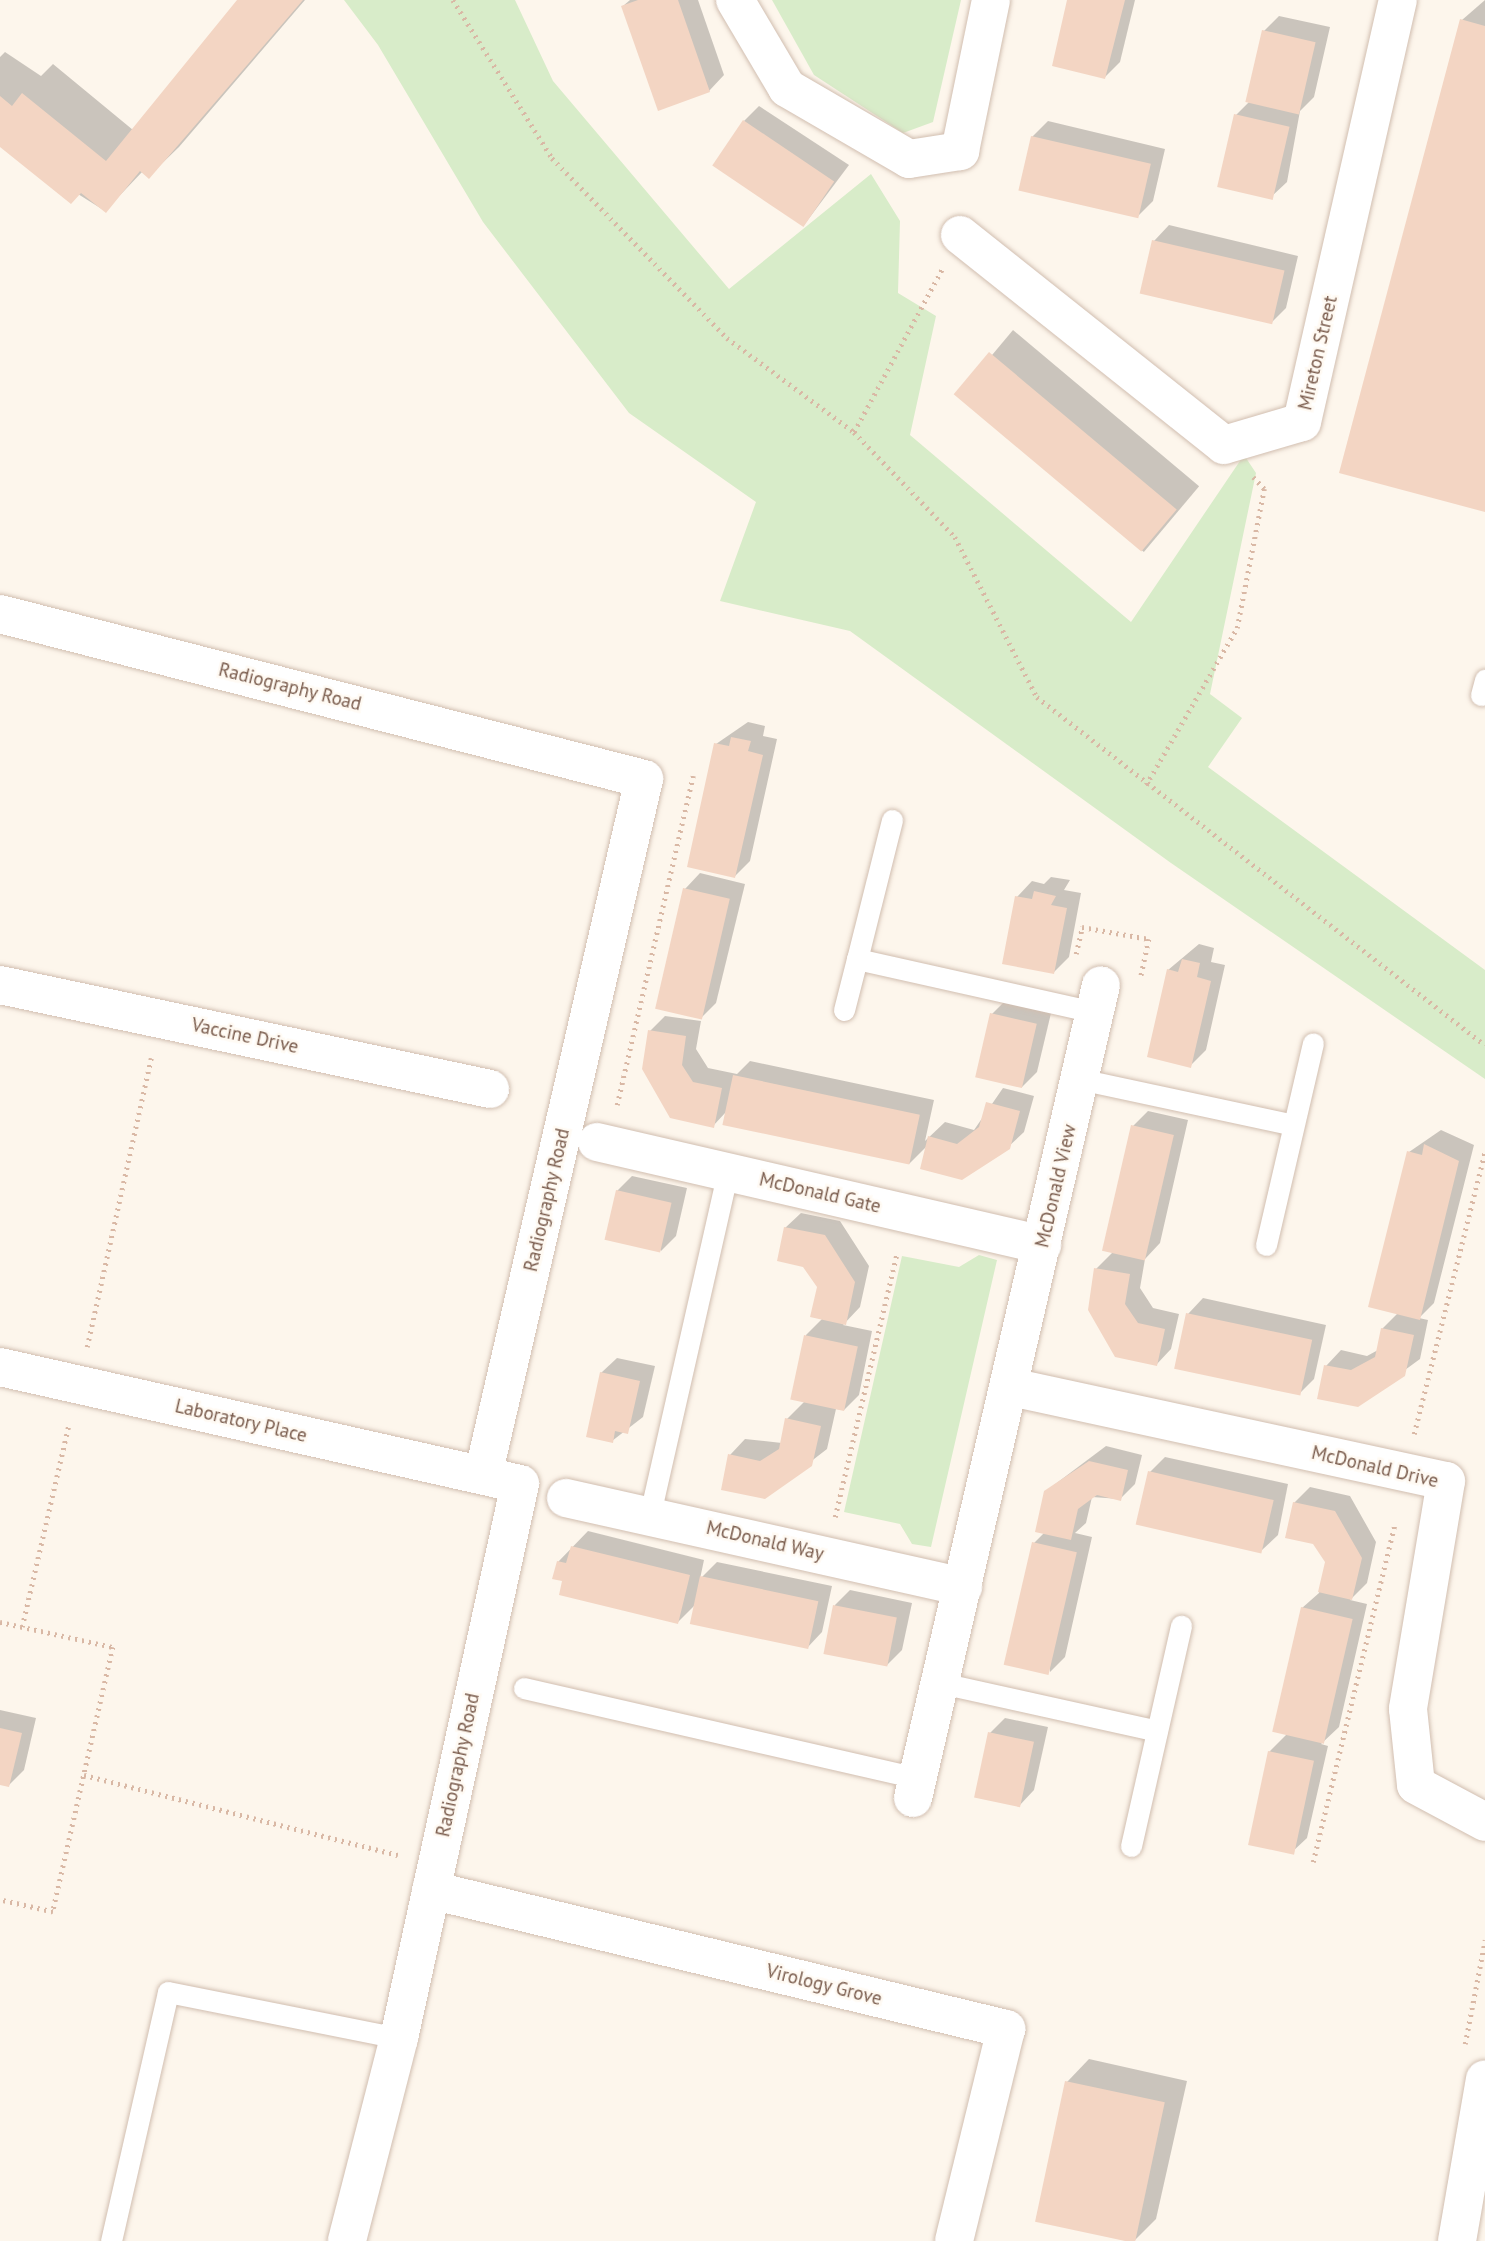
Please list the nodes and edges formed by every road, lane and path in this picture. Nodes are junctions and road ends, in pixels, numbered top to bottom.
1 (453, 0) edge
2 (735, 0) edge
3 (991, 0) edge
4 (1398, 0) edge
5 (960, 235) joint
6 (854, 432) junction
7 (1224, 445) junction
8 (0, 614) edge
9 (693, 776) dead end
10 (1146, 785) junction
11 (892, 820) dead end
12 (857, 959) junction
13 (0, 985) edge
14 (1139, 989) dead end
15 (1086, 1001) junction
16 (844, 1010) dead end
17 (159, 1018) junction
18 (1313, 1044) dead end
19 (1485, 1045) edge
20 (1079, 1079) junction
21 (490, 1089) dead end
22 (1293, 1125) junction
23 (605, 1132) joint
24 (1485, 1152) edge
25 (728, 1171) junction
26 (886, 1245) dead end
27 (1042, 1245) junction
28 (1266, 1245) dead end
29 (898, 1248) junction
30 (909, 1251) dead end
31 (0, 1367) edge
32 (78, 1385) junction
33 (1011, 1387) junction
34 (1400, 1435) dead end
35 (1413, 1438) junction
36 (1426, 1441) dead end
37 (482, 1476) junction
38 (566, 1498) dead end
39 (650, 1514) junction
40 (822, 1515) dead end
41 (835, 1517) junction
42 (847, 1520) dead end
43 (963, 1587) junction
44 (0, 1622) edge
45 (1181, 1626) dead end
46 (22, 1627) junction
47 (941, 1683) junction
48 (524, 1688) dead end
49 (1157, 1731) junction
50 (84, 1775) junction
51 (915, 1788) joint
52 (1485, 1822) edge
53 (1131, 1846) dead end
54 (434, 1877) junction
55 (0, 1900) edge
56 (399, 2038) junction
57 (1485, 2079) edge
58 (1481, 2121) edge
59 (111, 2241) edge
60 (347, 2241) edge
61 (954, 2241) edge
62 (1457, 2241) edge

1 - 6 path
2 - 3 street
4 - 7 street, Mireton Street
5 - 6 path
5 - 7 street
6 - 10 path
7 - 10 path
8 - 37 street, Radiography Road
9 - 23 path
10 - 19 path
11 - 12 lane
12 - 15 lane
12 - 16 lane
13 - 17 street, Vaccine Drive
14 - 15 path
15 - 20 street, McDonald View
17 - 21 street, Vaccine Drive
17 - 32 path
18 - 22 lane
20 - 22 lane
20 - 27 street, McDonald View
22 - 28 lane
23 - 25 street, McDonald Gate
24 - 35 path
25 - 27 street, McDonald Gate
25 - 39 lane
26 - 29 path
27 - 33 street, McDonald View
29 - 30 path
29 - 41 path
31 - 32 street, Laboratory Place
32 - 37 street, Laboratory Place
32 - 46 path
33 - 43 street
33 - 52 street, McDonald Drive
34 - 35 path
35 - 36 path
37 - 54 street, Radiography Road
38 - 39 street, McDonald Way
39 - 43 street, McDonald Way
40 - 41 path
41 - 42 path
43 - 47 street
44 - 46 path
45 - 49 lane
46 - 50 path
47 - 49 lane
47 - 51 street
48 - 51 lane
49 - 53 lane
50 - 54 path
50 - 55 path
54 - 56 street, Radiography Road
54 - 61 street, Virology Grove
56 - 59 lane
56 - 60 street, Radiography Road
57 - 58 street
58 - 62 street

